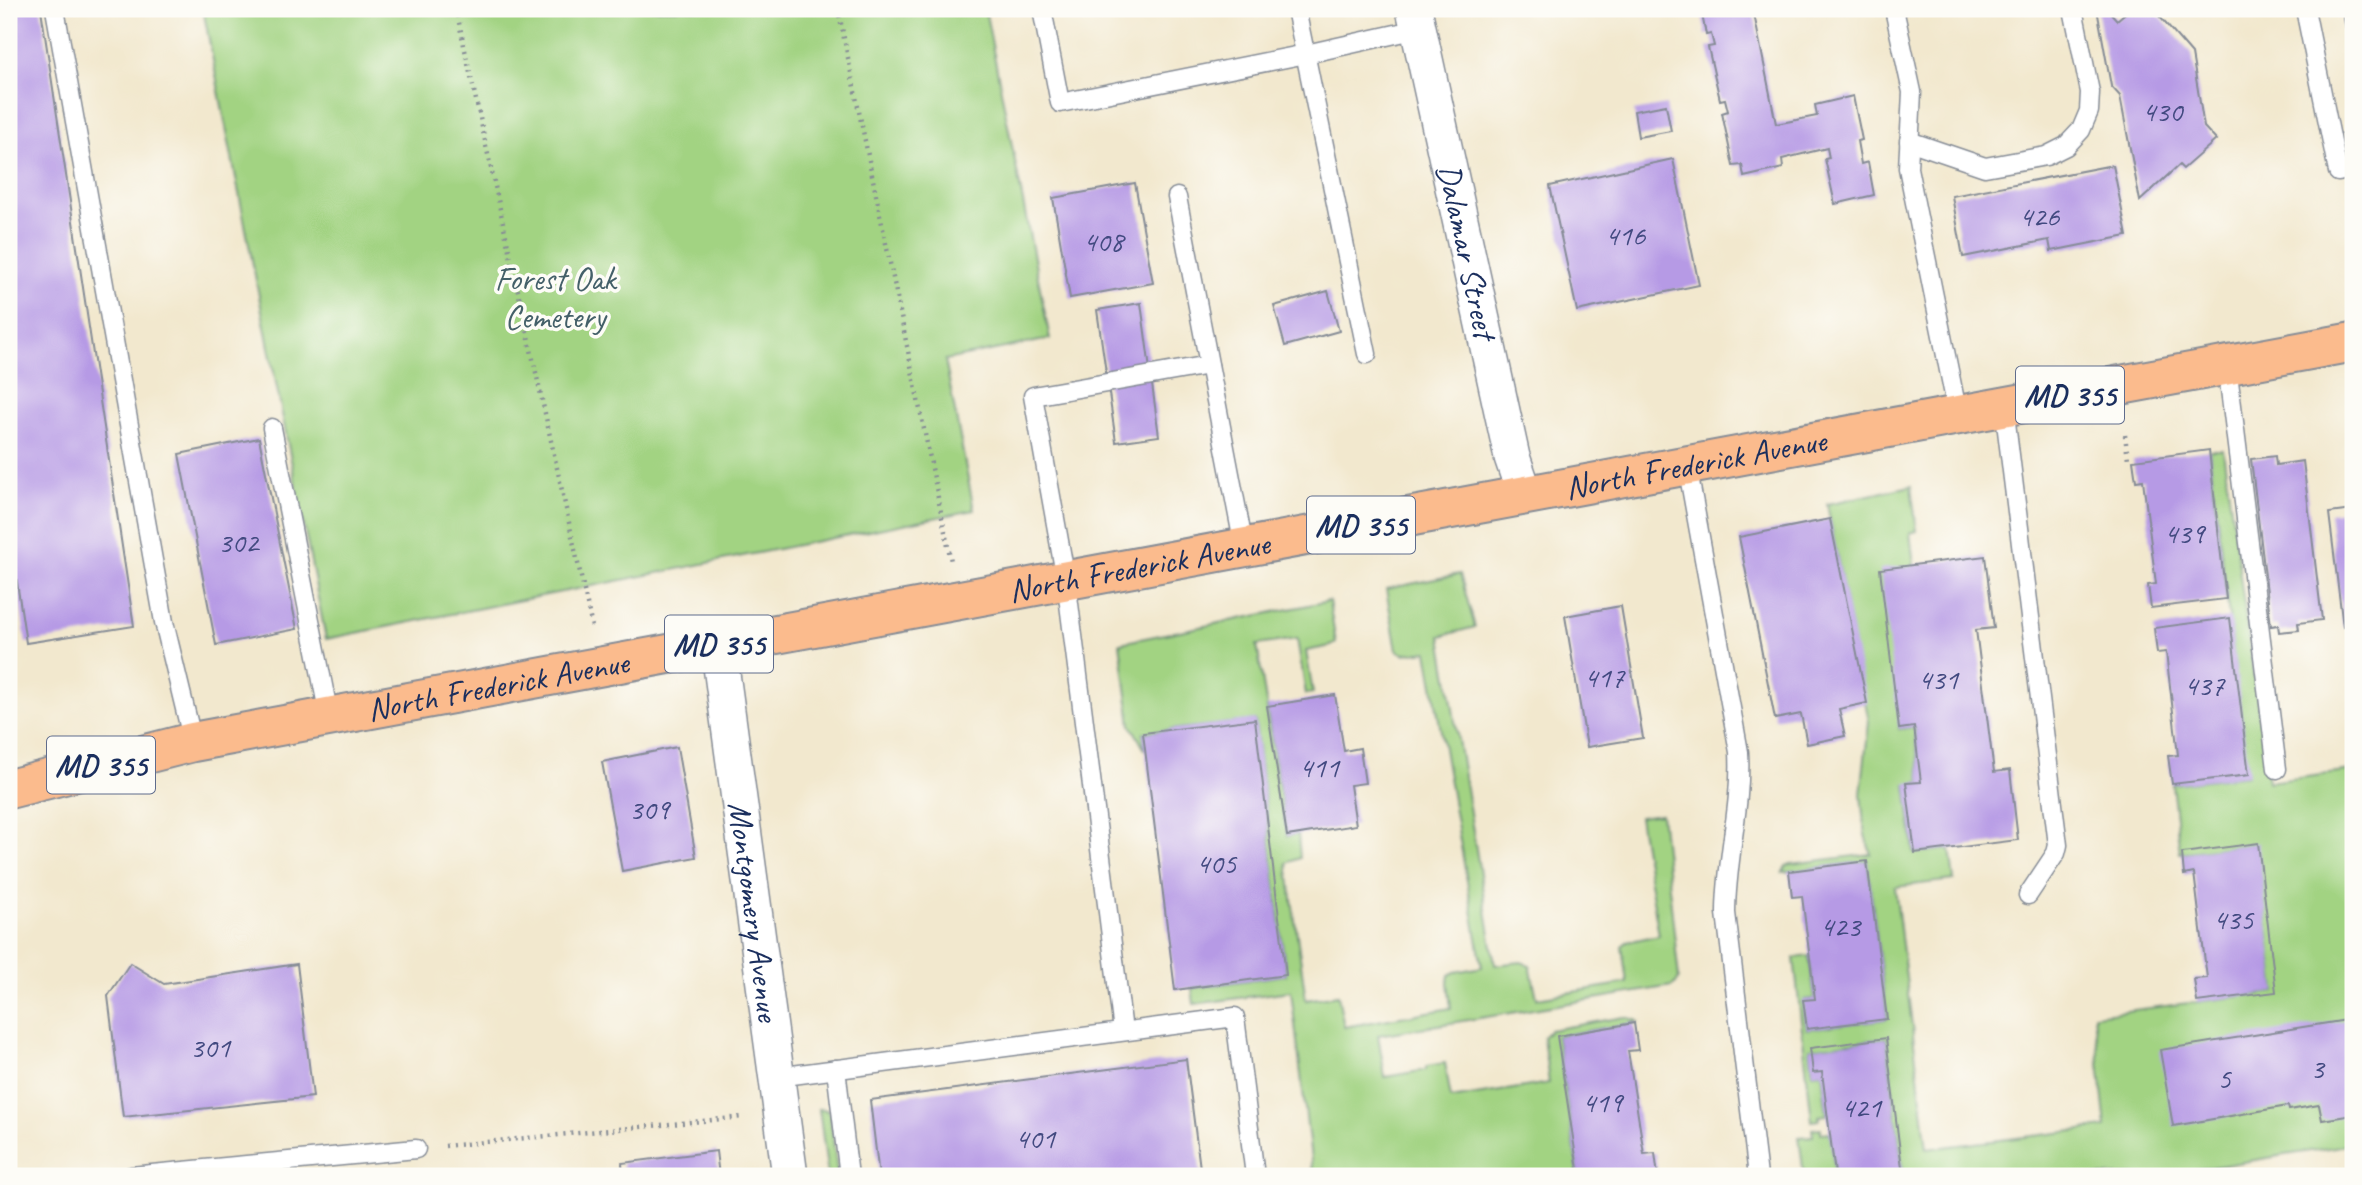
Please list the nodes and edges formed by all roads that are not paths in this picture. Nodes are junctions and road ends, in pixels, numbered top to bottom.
1 (55, 9) edge
2 (1042, 9) edge
3 (1296, 9) edge
4 (1894, 9) edge
5 (2073, 9) edge
6 (2305, 9) edge
7 (1416, 19) edge
8 (1306, 54) junction
9 (1909, 141) junction
10 (2353, 169) edge
11 (1177, 197) dead end
12 (2353, 342) edge
13 (1367, 354) dead end
14 (1209, 365) junction
15 (2227, 365) junction
16 (2004, 406) junction
17 (1958, 415) junction
18 (272, 428) dead end
19 (1687, 465) junction
20 (1525, 495) junction
21 (1244, 547) junction
22 (1066, 580) junction
23 (718, 644) junction
24 (329, 716) junction
25 (193, 742) junction
26 (2277, 769) dead end
27 (9, 789) edge
28 (2028, 895) dead end
29 (1123, 1031) junction
30 (836, 1069) junction
31 (777, 1077) junction
32 (416, 1149) road end
33 (131, 1176) edge
34 (790, 1176) edge
35 (849, 1176) edge
36 (1255, 1176) edge
37 (1758, 1176) edge

1 - 25 lane
2 - 8 lane
3 - 8 lane
4 - 9 lane
5 - 9 lane
6 - 10 lane
7 - 8 lane
7 - 20 street, Dalamar Street
8 - 13 lane
9 - 17 lane
11 - 14 lane
12 - 15 main road, North Frederick Avenue / MD 355
14 - 21 lane
14 - 22 lane
15 - 16 main road, North Frederick Avenue / MD 355
15 - 26 lane
16 - 17 main road, North Frederick Avenue / MD 355
16 - 28 lane
17 - 19 main road, North Frederick Avenue / MD 355
18 - 24 lane
19 - 20 main road, North Frederick Avenue / MD 355
19 - 37 lane
20 - 21 main road, North Frederick Avenue / MD 355
21 - 22 main road, North Frederick Avenue / MD 355
22 - 23 main road, North Frederick Avenue / MD 355
22 - 29 lane
23 - 24 main road, North Frederick Avenue / MD 355
23 - 31 street, Montgomery Avenue
24 - 25 main road, North Frederick Avenue / MD 355
25 - 27 main road, North Frederick Avenue / MD 355
29 - 30 lane
29 - 36 lane
30 - 31 lane
30 - 35 lane
31 - 34 street, Montgomery Avenue
32 - 33 lane

